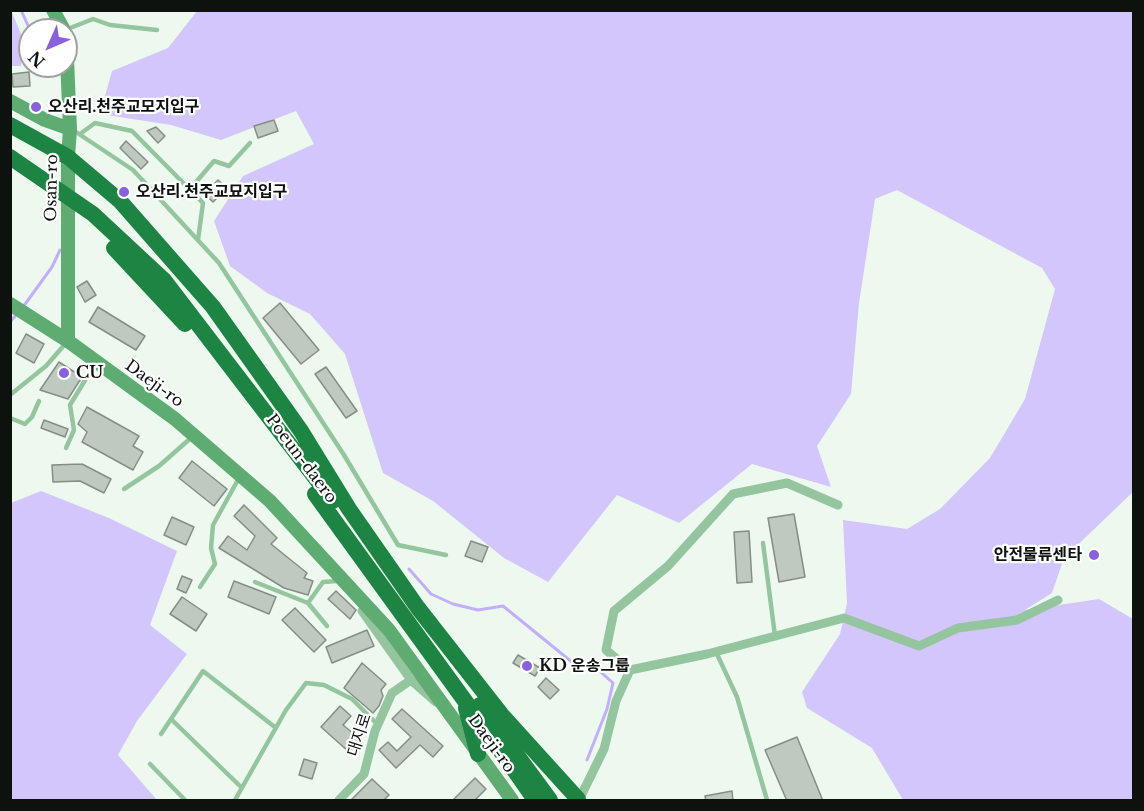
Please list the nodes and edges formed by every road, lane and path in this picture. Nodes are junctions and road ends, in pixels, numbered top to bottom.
1 (78, 24) edge
2 (157, 30) dead end
3 (70, 78) edge
4 (10, 101) edge
5 (10, 125) edge
6 (75, 131) junction
7 (250, 143) dead end
8 (10, 157) edge
9 (68, 157) junction
10 (10, 167) edge
11 (46, 185) junction
12 (190, 189) junction
13 (90, 218) junction
14 (198, 240) junction
15 (17, 308) edge
16 (68, 341) junction
17 (96, 362) junction
18 (10, 395) edge
19 (39, 401) dead end
20 (10, 418) edge
21 (194, 436) junction
22 (66, 448) dead end
23 (240, 475) junction
24 (124, 489) dead end
25 (270, 501) junction
26 (838, 505) dead end
27 (349, 508) junction
28 (360, 539) junction
29 (763, 543) dead end
30 (446, 555) dead end
31 (337, 580) junction
32 (255, 582) dead end
33 (200, 587) dead end
34 (401, 596) junction
35 (1058, 600) dead end
36 (308, 603) junction
37 (418, 608) junction
38 (327, 626) dead end
39 (775, 636) junction
40 (716, 652) junction
41 (630, 670) junction
42 (411, 680) junction
43 (464, 702) junction
44 (443, 706) junction
45 (171, 719) junction
46 (378, 724) junction
47 (276, 728) junction
48 (161, 734) dead end
49 (478, 754) junction
50 (150, 764) dead end
51 (242, 788) junction
52 (579, 800) edge
53 (185, 801) edge
54 (235, 801) edge
55 (339, 801) edge
56 (513, 801) edge
57 (535, 801) edge
58 (550, 801) edge
59 (767, 801) edge

1 - 2 lane
3 - 6 main road, Osan-ro
4 - 6 main road
5 - 9 highway
6 - 9 main road, Osan-ro
6 - 12 lane
6 - 14 lane
7 - 12 lane
8 - 11 highway, Poeun-daero
9 - 16 main road, Osan-ro
9 - 27 highway
10 - 11 highway, Poeun-daero
11 - 13 highway, Poeun-daero
12 - 14 lane
13 - 28 highway, Poeun-daero
13 - 43 highway, Poeun-daero
14 - 30 lane
15 - 16 main road, Daeji-ro
16 - 17 main road, Daeji-ro
16 - 18 lane
17 - 21 main road, Daeji-ro
17 - 22 lane
19 - 20 lane
21 - 23 main road, Daeji-ro
21 - 24 lane
23 - 25 main road, Daeji-ro
23 - 33 lane
25 - 31 street, Daeji-ro
25 - 44 main road, Daeji-ro
26 - 41 street
27 - 28 highway
27 - 37 highway
28 - 34 highway, Poeun-daero
29 - 39 lane
31 - 36 lane
31 - 42 street, Daeji-ro
32 - 36 lane
34 - 37 highway
34 - 58 highway, Poeun-daero
35 - 39 street
36 - 38 lane
37 - 52 highway
39 - 40 street
40 - 41 street
40 - 59 lane
41 - 52 street
42 - 44 street, Daeji-ro
42 - 46 street, 대지로
43 - 49 highway
43 - 57 highway, Poeun-daero
44 - 49 main road, Daeji-ro
45 - 47 lane
45 - 48 lane
45 - 51 lane
46 - 47 lane
46 - 55 street, 대지로
47 - 51 lane
49 - 56 main road, Daeji-ro
50 - 53 lane
51 - 54 lane

